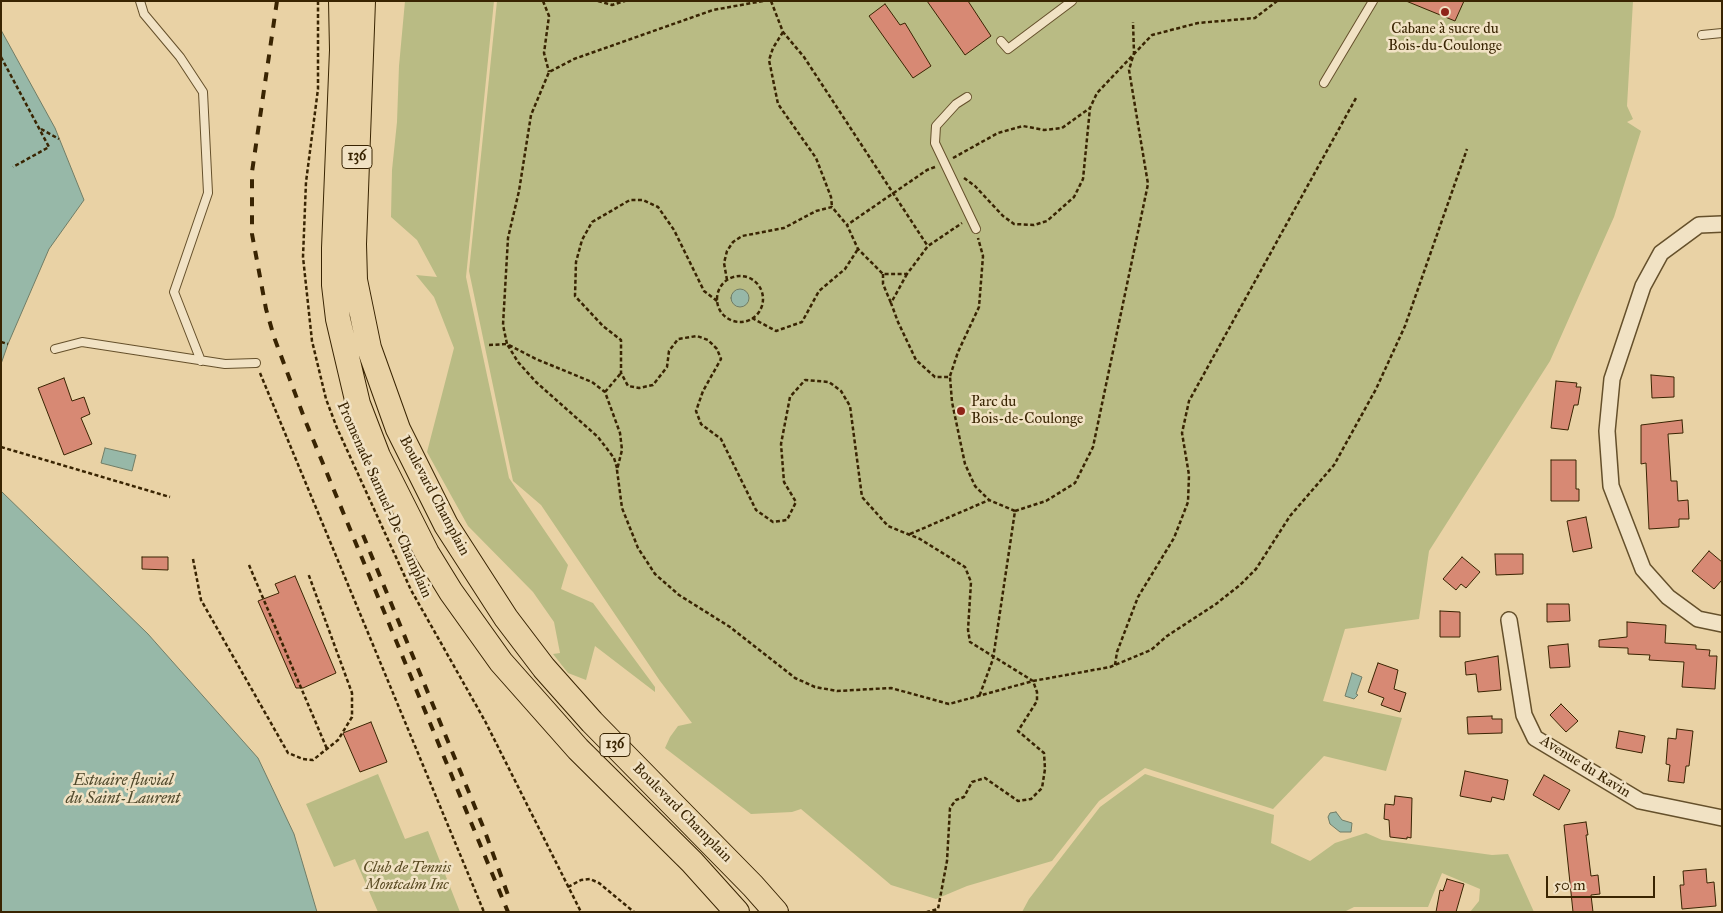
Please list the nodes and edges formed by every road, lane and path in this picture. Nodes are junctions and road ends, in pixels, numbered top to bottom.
1 (140, 1) edge
2 (318, 1) edge
3 (341, 1) edge
4 (363, 1) edge
5 (543, 1) edge
6 (598, 1) edge
7 (624, 1) edge
8 (763, 1) edge
9 (771, 1) edge
10 (1072, 1) edge
11 (1276, 1) edge
12 (1373, 1) edge
13 (1133, 22) dead end
14 (783, 32) junction
15 (1722, 33) edge
16 (1702, 34) dead end
17 (1001, 41) dead end
18 (1134, 53) junction
19 (1, 57) edge
20 (549, 72) junction
21 (1324, 83) dead end
22 (967, 97) dead end
23 (1356, 98) dead end
24 (1090, 108) junction
25 (39, 129) junction
26 (60, 138) dead end
27 (1467, 149) dead end
28 (944, 164) junction
29 (13, 167) dead end
30 (953, 180) junction
31 (893, 194) junction
32 (832, 206) junction
33 (970, 218) junction
34 (1722, 224) edge
35 (847, 225) junction
36 (976, 229) joint
37 (928, 246) junction
38 (858, 249) junction
39 (884, 274) junction
40 (906, 274) junction
41 (727, 280) junction
42 (717, 301) junction
43 (891, 303) junction
44 (752, 318) junction
45 (1, 342) edge
46 (8, 344) dead end
47 (507, 344) junction
48 (490, 345) dead end
49 (54, 349) dead end
50 (201, 361) junction
51 (256, 363) joint
52 (621, 373) junction
53 (950, 377) junction
54 (605, 392) junction
55 (1, 447) edge
56 (617, 470) junction
57 (170, 497) dead end
58 (989, 500) junction
59 (1015, 511) junction
60 (909, 535) junction
61 (193, 558) dead end
62 (249, 565) dead end
63 (308, 572) dead end
64 (1509, 620) dead end
65 (1722, 624) edge
66 (993, 659) junction
67 (1115, 665) junction
68 (1033, 681) junction
69 (979, 696) junction
70 (327, 749) junction
71 (1722, 818) edge
72 (568, 887) junction
73 (938, 910) edge
74 (484, 912) edge
75 (581, 912) edge
76 (634, 912) edge
77 (737, 912) edge
78 (776, 912) edge
79 (927, 912) edge

1 - 50 lane
2 - 72 path, Promenade Samuel-De Champlain
3 - 77 main road, Boulevard Champlain / 136
4 - 78 main road, Boulevard Champlain / 136
5 - 20 path
6 - 7 path
8 - 20 path
9 - 14 path
10 - 17 lane
11 - 18 path
12 - 21 lane
13 - 18 path
14 - 31 path
14 - 32 path
15 - 16 lane
18 - 24 path
18 - 59 path
19 - 25 path
20 - 47 path
22 - 28 lane
23 - 67 path
24 - 28 path
24 - 30 path
25 - 26 path
25 - 29 path
27 - 67 path
28 - 30 lane
28 - 31 path
30 - 33 lane
31 - 35 path
31 - 37 path
32 - 35 path
32 - 41 path
33 - 36 lane
33 - 37 path
34 - 65 street
35 - 38 path
36 - 53 path
37 - 40 path
38 - 39 path
38 - 44 path
39 - 40 path
39 - 43 path
40 - 43 path
41 - 42 path
41 - 44 path
42 - 44 path
42 - 52 path
43 - 53 path
45 - 46 path
47 - 48 path
47 - 54 path
47 - 56 path
49 - 50 lane
50 - 51 lane
51 - 74 path
52 - 54 path
52 - 60 path
53 - 58 path
54 - 56 path
55 - 57 path
56 - 69 path
58 - 59 path
58 - 60 path
59 - 66 path
60 - 66 path
61 - 70 path
62 - 70 path
63 - 70 path
64 - 71 street, Avenue du Ravin
66 - 68 path
66 - 69 path
67 - 68 path
68 - 69 path
68 - 73 path
72 - 75 path, Promenade Samuel-De Champlain
72 - 76 path
73 - 79 path

